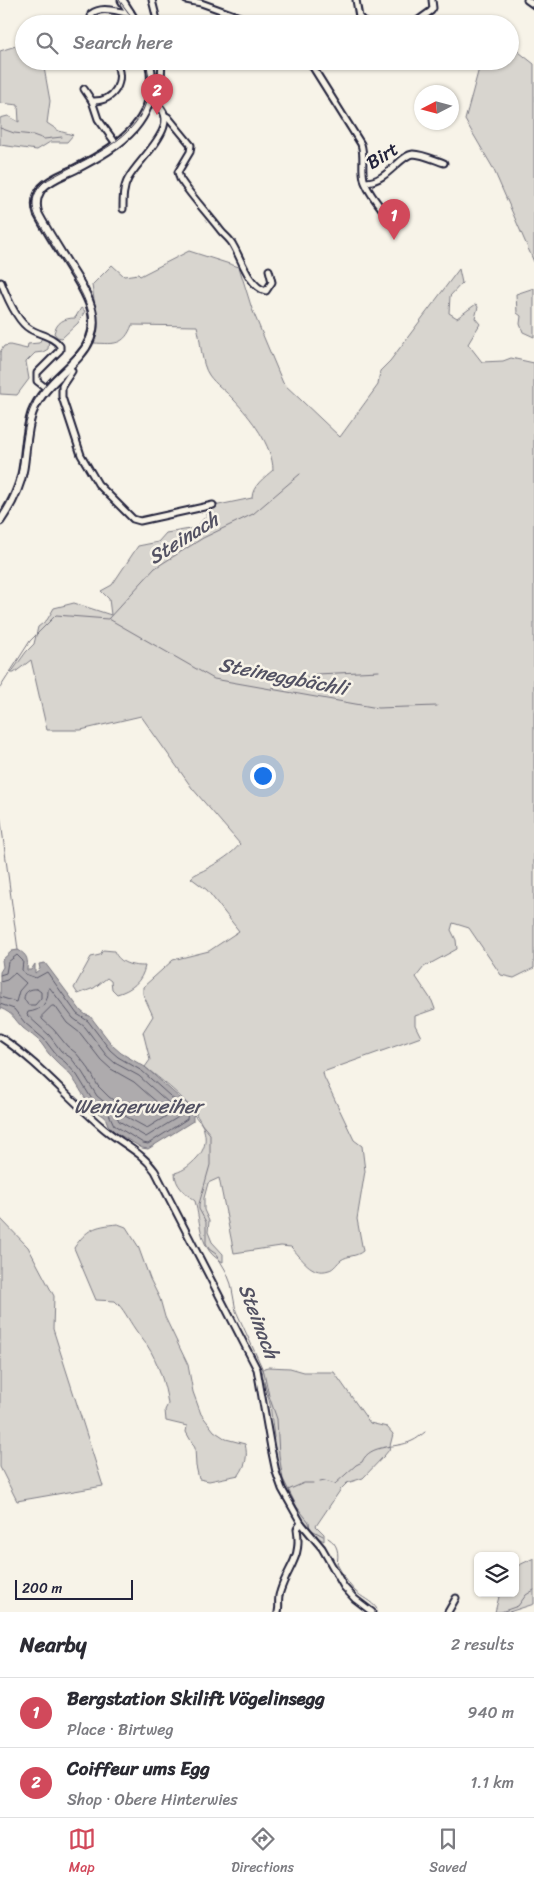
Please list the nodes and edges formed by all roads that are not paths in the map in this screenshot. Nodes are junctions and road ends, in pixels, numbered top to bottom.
1 (122, 0) edge
2 (152, 0) edge
3 (186, 0) edge
4 (356, 0) edge
5 (432, 0) edge
6 (527, 0) edge
7 (534, 5) edge
8 (130, 11) junction
9 (91, 15) edge
10 (132, 15) edge
11 (156, 15) edge
12 (234, 15) edge
13 (359, 15) edge
14 (425, 15) edge
15 (119, 70) edge
16 (150, 70) edge
17 (161, 70) edge
18 (315, 70) edge
19 (84, 89) dead end
20 (92, 101) junction
21 (153, 101) junction
22 (166, 116) junction
23 (116, 145) junction
24 (444, 163) dead end
25 (365, 182) junction
26 (123, 209) dead end
27 (384, 212) dead end
28 (269, 270) dead end
29 (1, 282) edge
30 (69, 366) junction
31 (46, 388) junction
32 (213, 505) dead end
33 (0, 520) edge
34 (0, 1037) edge
35 (301, 1522) junction
36 (456, 1598) dead end
37 (278, 1612) edge
38 (372, 1612) edge
39 (448, 1612) edge

1 - 8 main road
2 - 11 street
3 - 12 street
4 - 13 street
5 - 14 street
6 - 7 street
8 - 9 street
8 - 10 main road
15 - 20 street
16 - 21 main road
17 - 21 street
18 - 25 street
19 - 20 street
20 - 23 street
21 - 22 street
21 - 23 main road
22 - 26 street
22 - 28 street
23 - 30 main road
24 - 25 street, Birt
25 - 27 street
29 - 31 street
30 - 31 main road
30 - 32 street
31 - 33 main road
34 - 35 street
35 - 37 street
35 - 38 street
36 - 39 street

